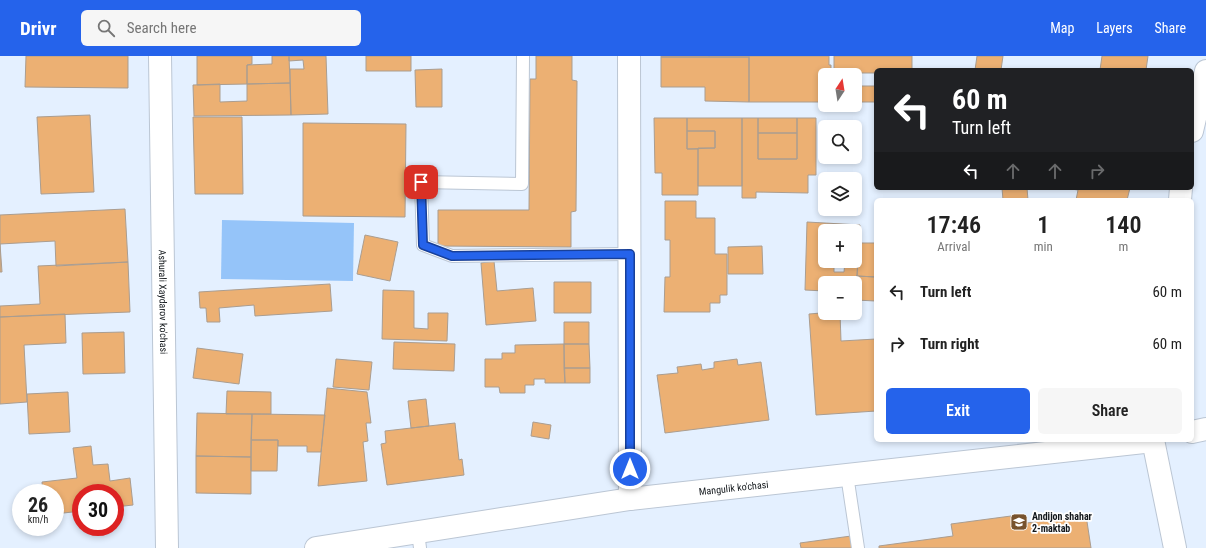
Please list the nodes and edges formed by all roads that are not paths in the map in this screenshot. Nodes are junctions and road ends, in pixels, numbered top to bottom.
1 (160, 56) edge
2 (523, 56) edge
3 (629, 56) edge
4 (1206, 70) edge
5 (1194, 121) edge
6 (630, 254) junction
7 (1206, 429) edge
8 (1194, 432) edge
9 (1136, 442) edge
10 (1154, 442) edge
11 (847, 475) junction
12 (630, 499) junction
13 (419, 540) edge
14 (167, 548) edge
15 (316, 548) edge
16 (858, 548) edge
17 (1175, 548) edge

1 - 14 street, Ashurali Xaydarov ko'chasi
2 - 6 lane
3 - 6 street
4 - 5 street
6 - 12 street
7 - 8 street
9 - 11 street, Mangulik ko'chasi
10 - 17 street
11 - 12 street, Mangulik ko'chasi
11 - 16 lane
12 - 13 street, Mangulik ko'chasi
13 - 15 street, Mangulik ko'chasi

